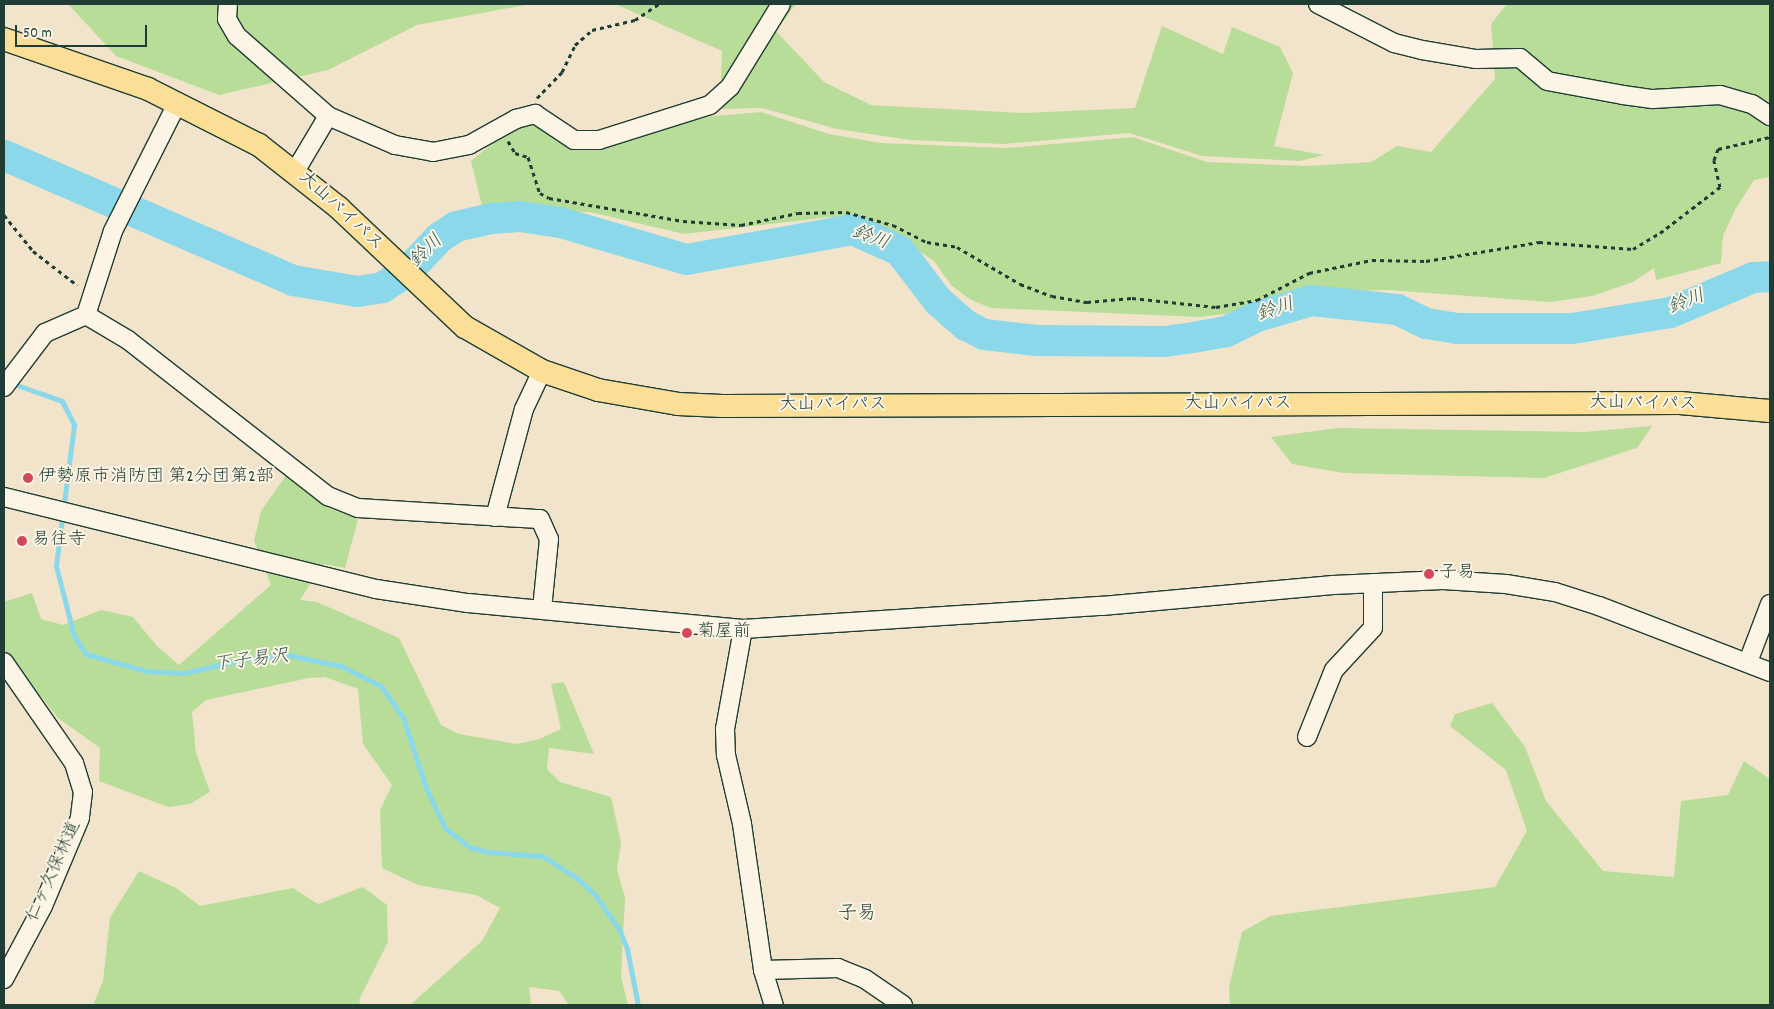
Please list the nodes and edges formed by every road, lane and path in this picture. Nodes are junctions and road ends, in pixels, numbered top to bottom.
1 (228, 4) edge
2 (659, 4) edge
3 (781, 4) edge
4 (1318, 4) edge
5 (4, 39) edge
6 (178, 102) junction
7 (530, 102) dead end
8 (328, 116) junction
9 (1770, 116) edge
10 (505, 125) junction
11 (1770, 137) edge
12 (296, 170) junction
13 (4, 215) edge
14 (93, 297) junction
15 (86, 315) junction
16 (542, 371) junction
17 (8, 379) edge
18 (1770, 411) edge
19 (4, 497) edge
20 (495, 517) junction
21 (1373, 583) junction
22 (1770, 604) edge
23 (542, 609) junction
24 (744, 629) junction
25 (4, 662) edge
26 (1748, 662) junction
27 (1770, 672) edge
28 (1307, 737) dead end
29 (763, 970) junction
30 (4, 979) edge
31 (774, 1005) edge
32 (903, 1005) edge

1 - 8 street
2 - 7 path
3 - 10 street
4 - 9 street
5 - 6 main road, 大山バイパス
6 - 12 main road, 大山バイパス
6 - 14 street
8 - 10 street
8 - 12 street
10 - 11 path
12 - 16 main road, 大山バイパス
13 - 14 path
14 - 15 street
15 - 17 street
15 - 20 street
16 - 18 main road, 大山バイパス
16 - 20 street
19 - 23 street
20 - 23 street
21 - 24 street
21 - 26 street
21 - 28 street
22 - 26 street
23 - 24 street
24 - 29 street
25 - 30 street, 仁ヶ久保林道
26 - 27 street
29 - 31 street
29 - 32 street

